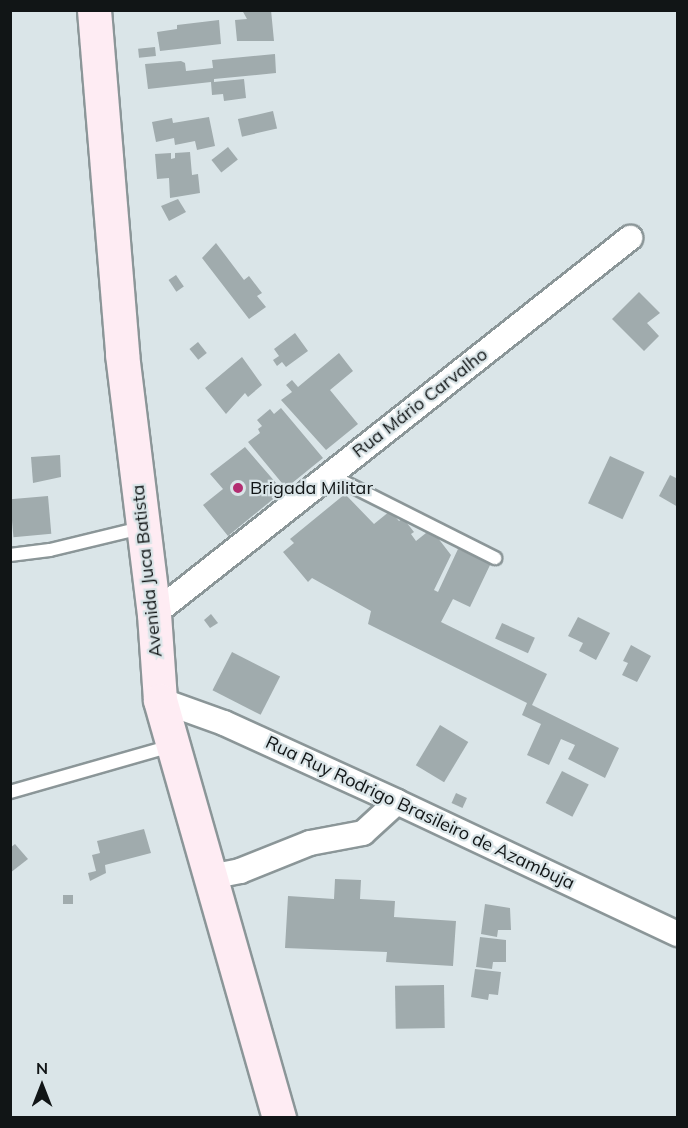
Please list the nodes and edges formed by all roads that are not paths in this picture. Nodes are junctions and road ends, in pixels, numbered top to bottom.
1 (94, 10) edge
2 (630, 238) dead end
3 (330, 475) junction
4 (143, 527) junction
5 (10, 555) edge
6 (495, 558) dead end
7 (154, 614) junction
8 (160, 700) junction
9 (173, 746) junction
10 (10, 792) edge
11 (397, 802) junction
12 (210, 877) junction
13 (678, 934) edge
14 (279, 1118) edge

1 - 4 main road, Avenida Juca Batista
2 - 3 street, Rua Mário Carvalho
3 - 6 lane
3 - 7 street, Rua Mário Carvalho
4 - 5 lane
4 - 7 main road, Avenida Juca Batista
7 - 8 main road, Avenida Juca Batista
8 - 9 main road, Avenida Juca Batista
8 - 11 street, Rua Ruy Rodrigo Brasileiro de Azambuja
9 - 10 lane
9 - 12 main road, Avenida Juca Batista
11 - 12 street
11 - 13 street, Rua Ruy Rodrigo Brasileiro de Azambuja
12 - 14 main road, Avenida Juca Batista

